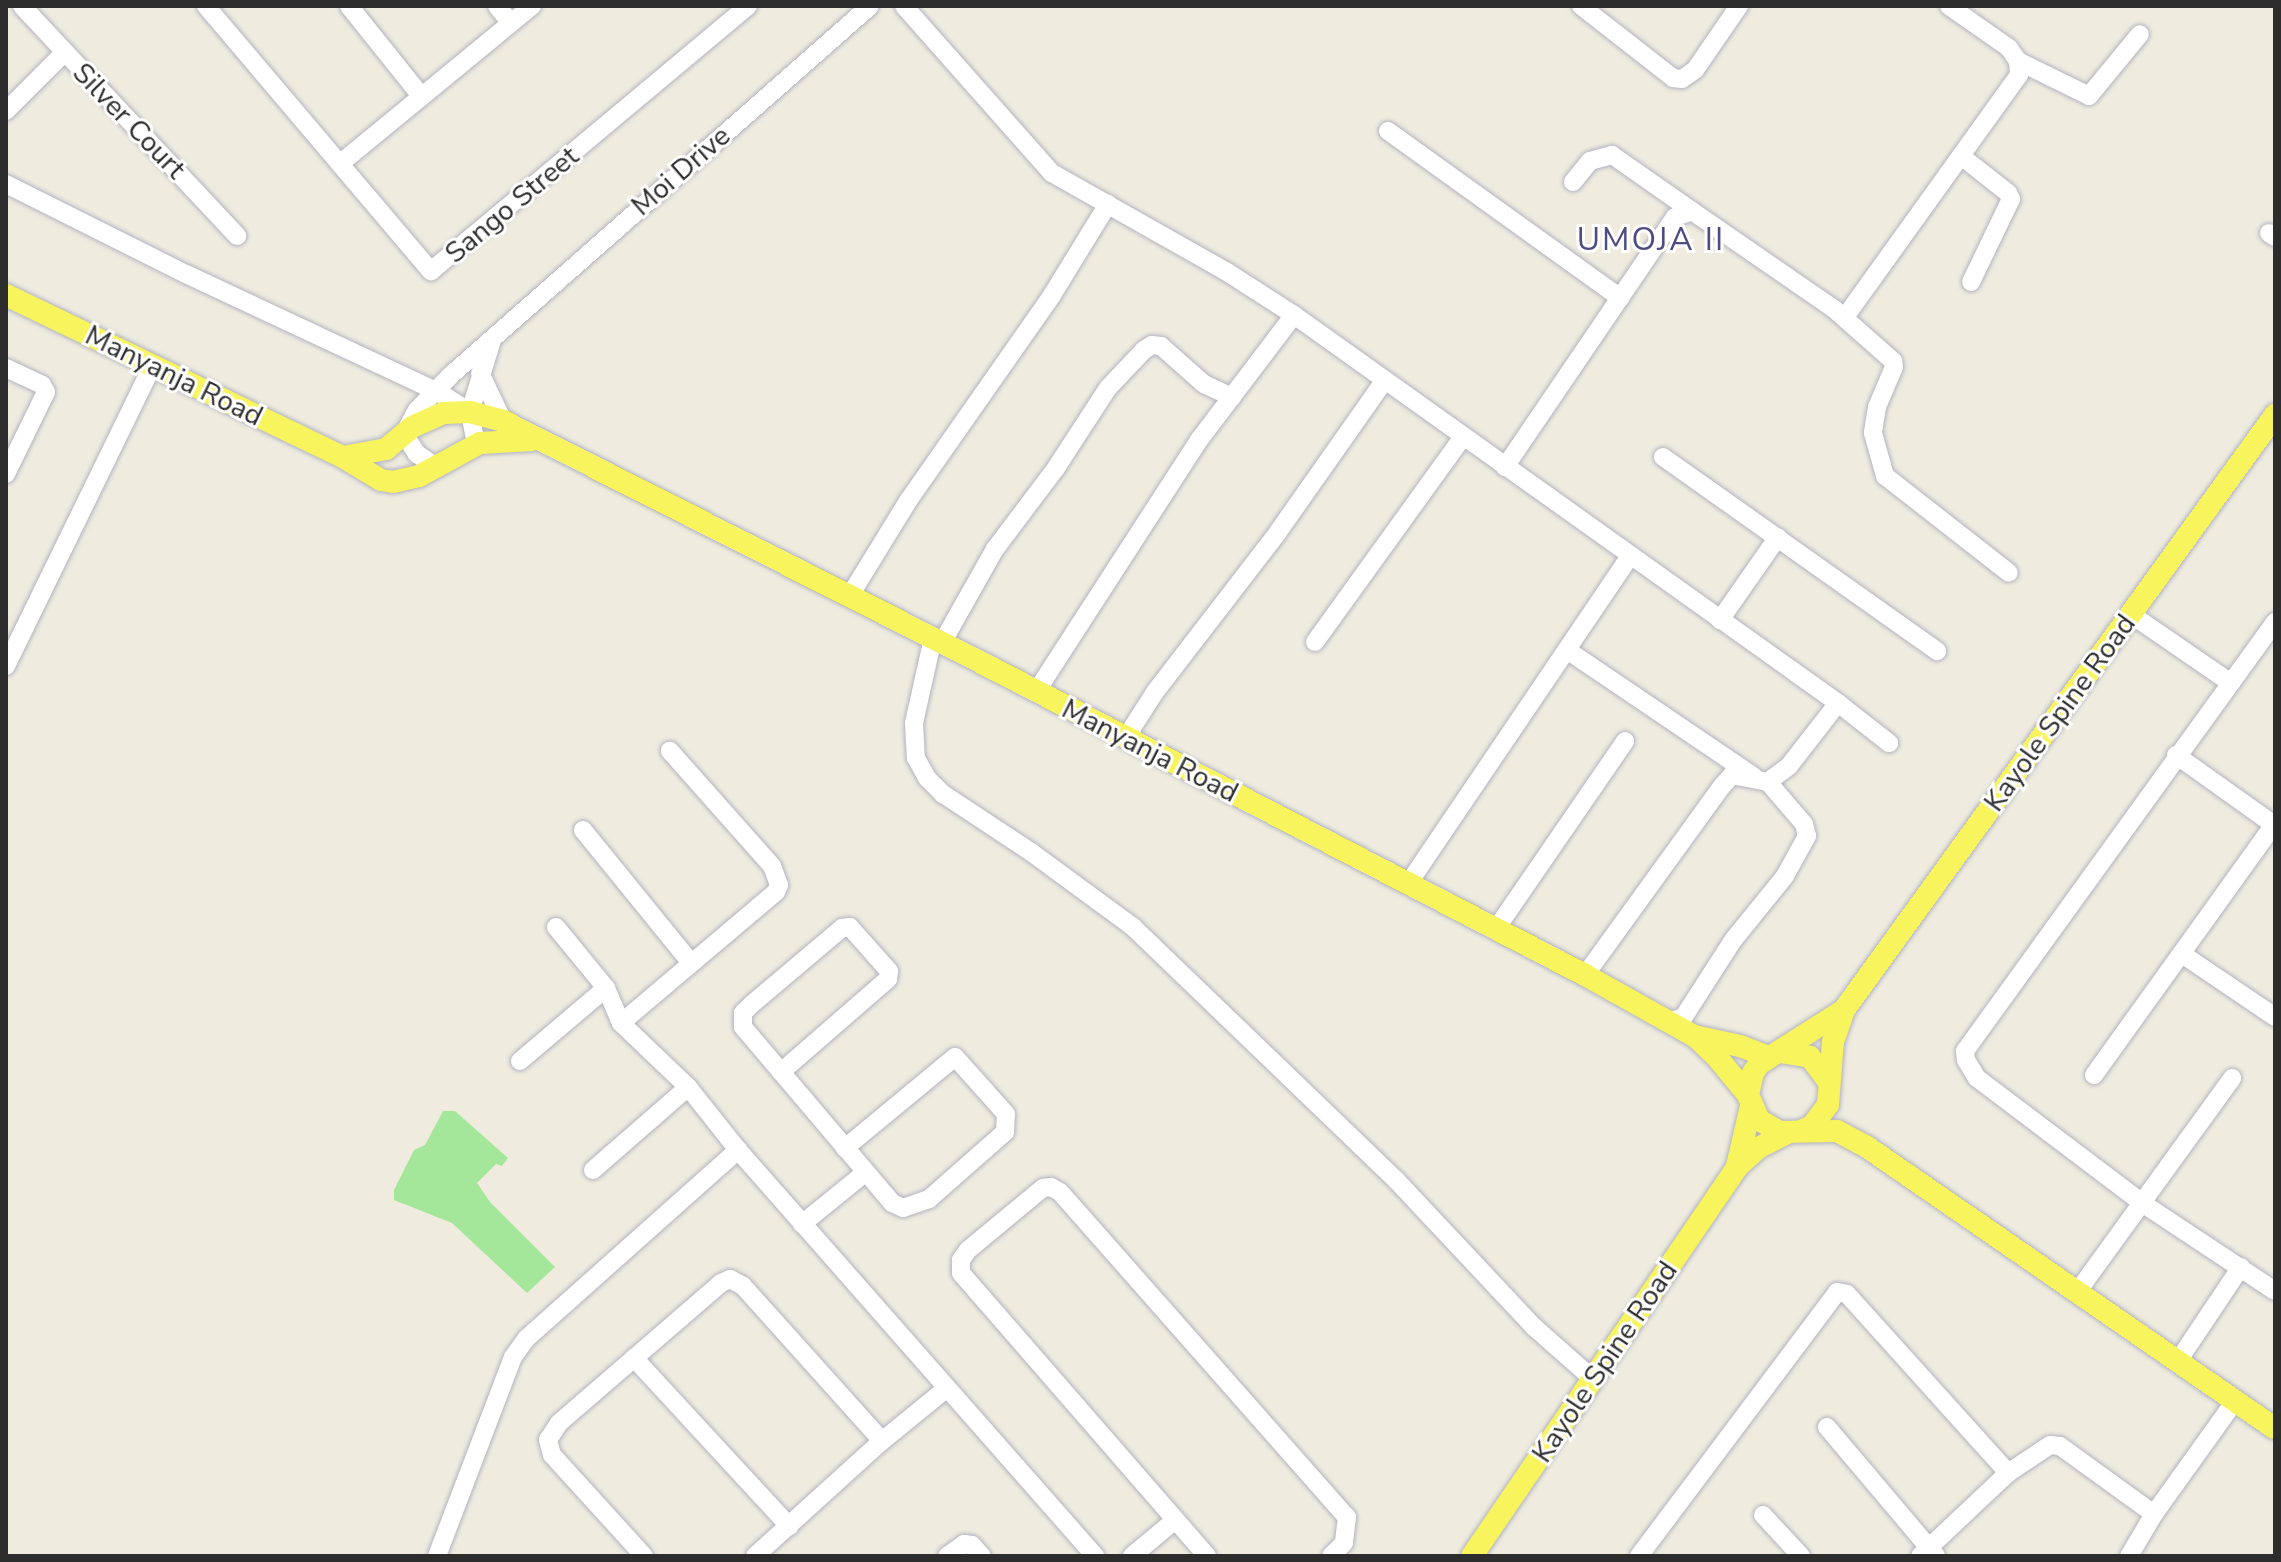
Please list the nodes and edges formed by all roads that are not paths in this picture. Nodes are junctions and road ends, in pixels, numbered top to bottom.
1 (22, 6) edge
2 (206, 6) edge
3 (349, 6) edge
4 (497, 6) edge
5 (532, 6) edge
6 (870, 6) edge
7 (904, 6) edge
8 (1581, 6) edge
9 (1739, 6) edge
10 (1949, 6) edge
11 (745, 7) edge
12 (510, 22) junction
13 (2140, 34) dead end
14 (63, 54) junction
15 (2018, 61) junction
16 (421, 96) junction
17 (6, 111) edge
18 (1388, 131) dead end
19 (1961, 156) junction
20 (342, 162) junction
21 (1573, 182) dead end
22 (6, 184) edge
23 (1108, 204) junction
24 (1692, 211) junction
25 (237, 236) dead end
26 (1971, 282) dead end
27 (6, 295) edge
28 (1620, 298) junction
29 (1294, 315) junction
30 (1845, 317) junction
31 (493, 337) junction
32 (152, 366) junction
33 (6, 368) edge
34 (480, 373) junction
35 (1384, 381) junction
36 (438, 392) junction
37 (1232, 397) junction
38 (470, 412) junction
39 (2275, 415) edge
40 (503, 421) junction
41 (404, 434) junction
42 (1463, 437) junction
43 (534, 440) junction
44 (476, 444) junction
45 (343, 457) junction
46 (1663, 457) dead end
47 (8, 465) edge
48 (435, 466) junction
49 (1505, 467) junction
50 (1778, 537) junction
51 (1630, 556) junction
52 (2009, 573) dead end
53 (849, 597) junction
54 (2132, 615) junction
55 (1720, 620) junction
56 (2275, 622) edge
57 (937, 640) junction
58 (1315, 642) dead end
59 (1567, 650) junction
60 (1937, 651) dead end
61 (6, 666) edge
62 (2231, 683) junction
63 (1036, 692) junction
64 (1838, 703) junction
65 (1132, 728) dead end
66 (1625, 741) dead end
67 (1889, 743) dead end
68 (670, 751) dead end
69 (2176, 755) junction
70 (1760, 779) junction
71 (2274, 824) edge
72 (583, 830) dead end
73 (1408, 884) junction
74 (556, 927) dead end
75 (1496, 929) junction
76 (2182, 954) junction
77 (691, 963) junction
78 (1585, 975) junction
79 (606, 988) junction
80 (1844, 1010) junction
81 (2275, 1017) edge
82 (1669, 1021) junction
83 (621, 1023) junction
84 (1694, 1036) junction
85 (1774, 1054) junction
86 (520, 1061) dead end
87 (781, 1072) junction
88 (2094, 1075) dead end
89 (2232, 1078) dead end
90 (688, 1087) junction
91 (1829, 1087) junction
92 (1750, 1100) junction
93 (1795, 1132) junction
94 (1867, 1147) junction
95 (845, 1148) junction
96 (738, 1150) junction
97 (1737, 1167) junction
98 (593, 1170) dead end
99 (866, 1172) junction
100 (2142, 1203) junction
101 (802, 1224) junction
102 (2241, 1267) junction
103 (2078, 1291) junction
104 (2275, 1291) edge
105 (634, 1358) junction
106 (2178, 1361) junction
107 (1593, 1379) junction
108 (947, 1388) junction
109 (2235, 1401) junction
110 (1827, 1427) dead end
111 (2275, 1428) edge
112 (882, 1441) junction
113 (2008, 1473) junction
114 (2154, 1514) junction
115 (1763, 1515) dead end
116 (1175, 1520) junction
117 (789, 1526) junction
118 (1929, 1553) edge
119 (2132, 1555) edge
120 (437, 1556) edge
121 (644, 1556) edge
122 (755, 1556) edge
123 (947, 1556) edge
124 (982, 1556) edge
125 (1095, 1556) edge
126 (1132, 1556) edge
127 (1207, 1556) edge
128 (1331, 1556) edge
129 (1472, 1556) edge
130 (1639, 1556) edge
131 (1801, 1556) edge

1 - 14 street, Silver Court
2 - 20 street, Sango Street
3 - 16 street
4 - 12 street
5 - 12 street
6 - 31 street, Moi Drive
7 - 23 street
8 - 9 street
10 - 15 street
11 - 20 street, Sango Street
12 - 16 street
13 - 15 street
14 - 17 street
14 - 25 street, Silver Court
15 - 19 street
16 - 20 street
18 - 28 street
19 - 26 street
19 - 30 street
21 - 24 street
22 - 36 street
23 - 29 street
23 - 53 street
24 - 28 street
24 - 30 street
27 - 32 main road, Manyanja Road
28 - 49 street
29 - 35 street
29 - 37 street
30 - 52 street
31 - 34 street
31 - 36 street, Moi Drive
32 - 45 main road, Manyanja Road
32 - 61 street
33 - 47 street
34 - 38 street
34 - 40 street
35 - 42 street
35 - 65 street
36 - 38 street
36 - 41 street, Moi Drive
37 - 57 street
37 - 63 street
38 - 40 main road, Manyanja Road
38 - 41 main road, Manyanja Road
38 - 44 street
39 - 54 main road, Kayole Spine Road
40 - 43 main road, Manyanja Road
41 - 45 main road, Manyanja Road
41 - 48 street
42 - 49 street
42 - 58 street
43 - 44 main road, Manyanja Road
43 - 53 main road, Manyanja Road
44 - 48 main road, Manyanja Road
45 - 48 main road, Manyanja Road
46 - 50 street
49 - 51 street
50 - 55 street
50 - 60 street
51 - 55 street
51 - 59 street
53 - 57 main road, Manyanja Road
54 - 62 street
54 - 80 main road, Kayole Spine Road
55 - 64 street
56 - 62 street
57 - 63 main road, Manyanja Road
57 - 107 street
59 - 70 street
59 - 73 street
62 - 69 street
63 - 73 main road, Manyanja Road
64 - 67 street
64 - 70 street
66 - 75 street
68 - 77 street
69 - 71 street
69 - 100 street
70 - 78 street
70 - 82 street
71 - 76 street
72 - 77 street
73 - 75 main road, Manyanja Road
74 - 79 street
75 - 78 main road, Manyanja Road
76 - 81 street
76 - 88 street
77 - 83 street
78 - 82 main road, Manyanja Road
79 - 83 street
79 - 86 street
80 - 85 main road
80 - 91 main road
82 - 84 main road, Manyanja Road
83 - 90 street
84 - 85 main road, Manyanja Road
84 - 92 main road
85 - 91 main road
85 - 92 main road
87 - 87 street
87 - 95 street
89 - 100 street
90 - 96 street
90 - 98 street
91 - 93 main road
91 - 94 main road
92 - 93 main road
92 - 97 main road
93 - 94 main road
93 - 97 main road
94 - 103 main road
95 - 99 street
95 - 99 street
96 - 101 street
96 - 120 street
97 - 107 main road, Kayole Spine Road
99 - 101 street
100 - 102 street
100 - 103 street
101 - 108 street
102 - 104 street
102 - 106 street
103 - 106 main road
105 - 112 street
105 - 117 street
105 - 121 street
106 - 109 main road
107 - 129 main road, Kayole Spine Road
108 - 112 street
108 - 125 street
109 - 111 main road
109 - 114 street
110 - 118 street
112 - 117 street
113 - 114 street
113 - 118 street
113 - 130 street
114 - 119 street
115 - 131 street
116 - 126 street
116 - 127 street
116 - 128 street
117 - 122 street
123 - 124 street

